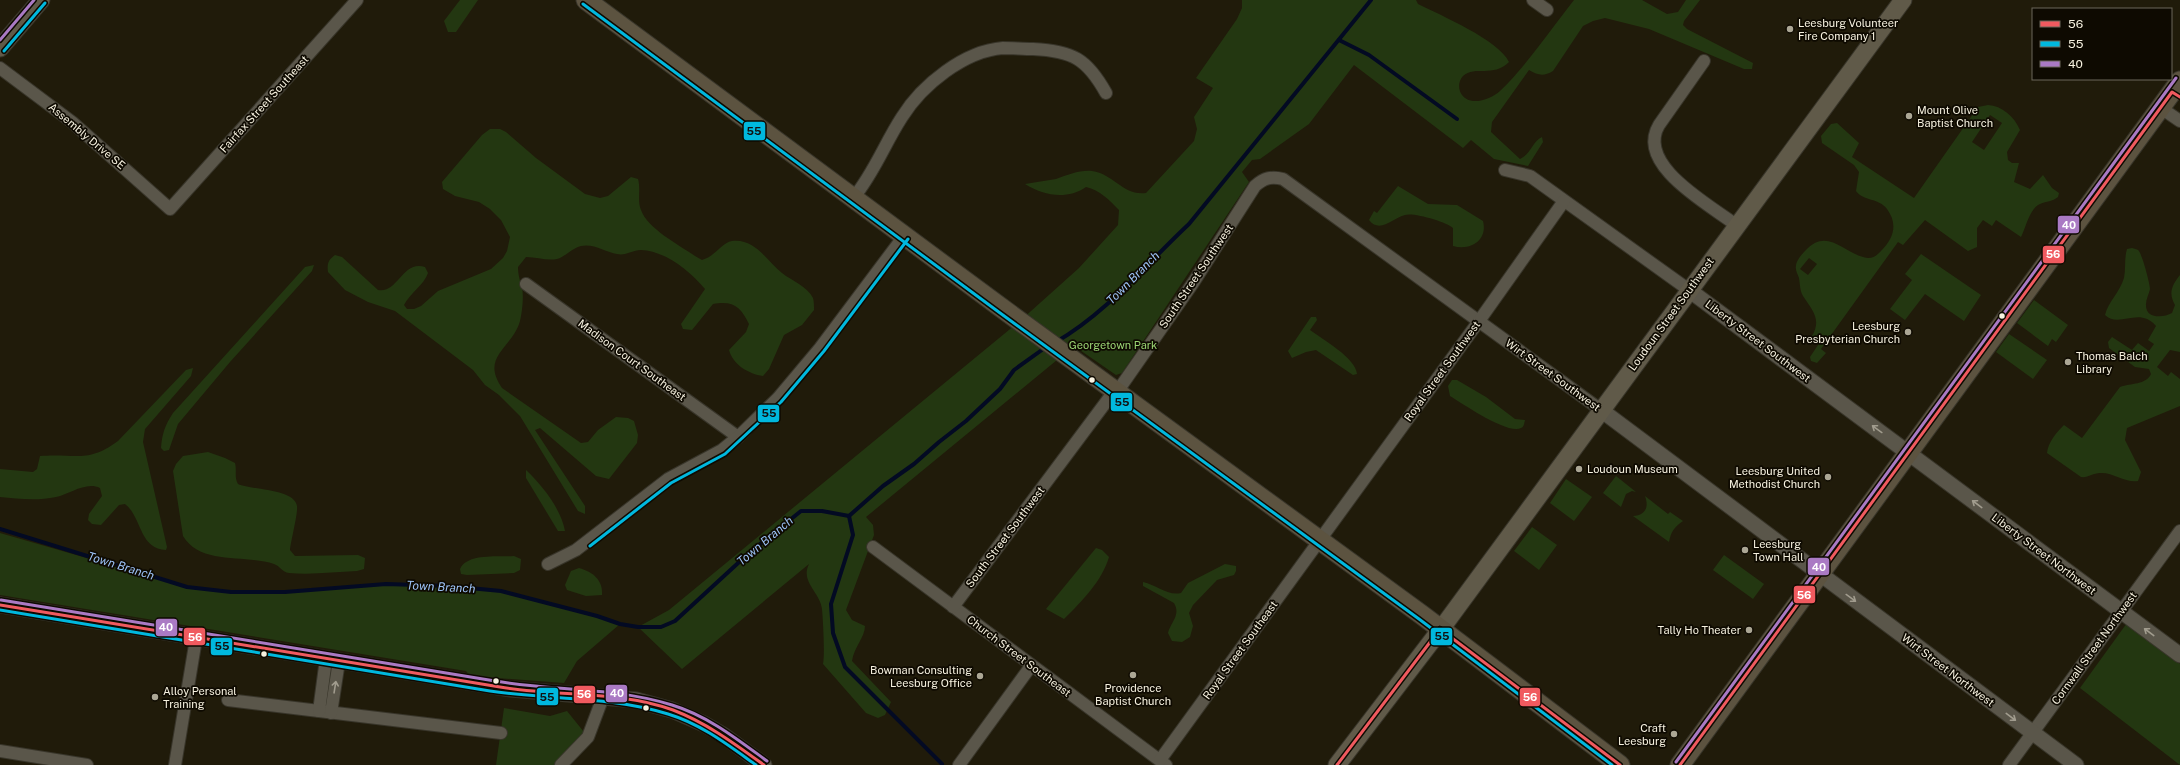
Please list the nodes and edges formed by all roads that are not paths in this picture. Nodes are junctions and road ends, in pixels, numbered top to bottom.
1 (41, 0) edge
2 (357, 0) edge
3 (586, 0) edge
4 (1533, 0) edge
5 (1903, 0) edge
6 (1547, 10) dead end
7 (0, 48) edge
8 (1704, 61) dead end
9 (0, 68) edge
10 (2177, 90) edge
11 (1106, 93) dead end
12 (2161, 108) junction
13 (2180, 121) edge
14 (1505, 170) dead end
15 (1283, 179) joint
16 (854, 197) junction
17 (1564, 201) junction
18 (170, 209) joint
19 (1736, 225) junction
20 (904, 236) junction
21 (526, 284) dead end
22 (1689, 290) junction
23 (1479, 321) junction
24 (1116, 391) junction
25 (1601, 410) junction
26 (738, 437) junction
27 (1909, 452) junction
28 (2180, 531) edge
29 (1320, 540) junction
30 (873, 547) dead end
31 (548, 564) dead end
32 (1819, 575) junction
33 (0, 605) edge
34 (953, 607) junction
35 (2121, 611) junction
36 (1440, 629) junction
37 (196, 639) junction
38 (2180, 655) edge
39 (332, 660) junction
40 (1031, 666) junction
41 (604, 697) junction
42 (228, 700) dead end
43 (319, 711) junction
44 (331, 713) junction
45 (2032, 732) junction
46 (500, 733) dead end
47 (0, 751) edge
48 (1163, 762) edge
49 (69, 763) edge
50 (87, 765) edge
51 (176, 765) edge
52 (561, 765) edge
53 (764, 765) edge
54 (959, 765) edge
55 (1337, 765) edge
56 (1620, 765) edge
57 (1680, 765) edge
58 (2009, 765) edge
59 (2076, 765) edge

1 - 7 main road
2 - 18 street, Fairfax Street Southeast
3 - 16 main road
4 - 6 street
5 - 19 main road, Loudoun Street Southwest
8 - 19 street
9 - 18 street, Assembly Drive SE
10 - 12 main road
11 - 16 street
12 - 13 street
12 - 27 main road
14 - 17 street, Liberty Street Southwest
15 - 23 street, Wirt Street Southwest
15 - 24 street, South Street Southwest
16 - 20 main road
17 - 22 street, Liberty Street Southwest
17 - 23 street, Royal Street Southwest
19 - 22 main road, Loudoun Street Southwest
20 - 24 main road
20 - 26 street
21 - 26 street, Madison Court Southeast
22 - 25 main road, Loudoun Street Southwest
27 -> 22 street, Liberty Street Southwest
23 - 25 street, Wirt Street Southwest
23 - 29 street, Royal Street Southwest
24 - 29 main road
24 - 34 street, South Street Southwest
25 - 32 street, Wirt Street Southwest
25 - 36 main road, Loudoun Street Southwest
26 - 31 street
27 - 32 main road
35 -> 27 street, Liberty Street Northwest
28 - 35 street, Cornwall Street Northwest
29 - 36 main road
29 - 48 street, Royal Street Southeast
30 - 34 street, Church Street Southeast
32 -> 45 street, Wirt Street Northwest
32 - 57 main road
33 - 37 street
34 - 40 street, Church Street Southeast
38 -> 35 street, Liberty Street Northwest
35 - 45 street, Cornwall Street Northwest
36 - 55 main road, Loudoun Street Southwest
36 - 56 main road
37 - 39 street
37 - 51 street
39 - 41 street
39 - 43 street
44 -> 39 street
40 - 48 street, Church Street Southeast
40 - 54 street
41 - 52 street
41 - 53 street
42 - 43 street
43 - 44 street
44 - 46 street
45 - 58 street, Cornwall Street Northwest
45 - 59 street, Wirt Street Northwest
47 - 49 street
49 - 50 street

